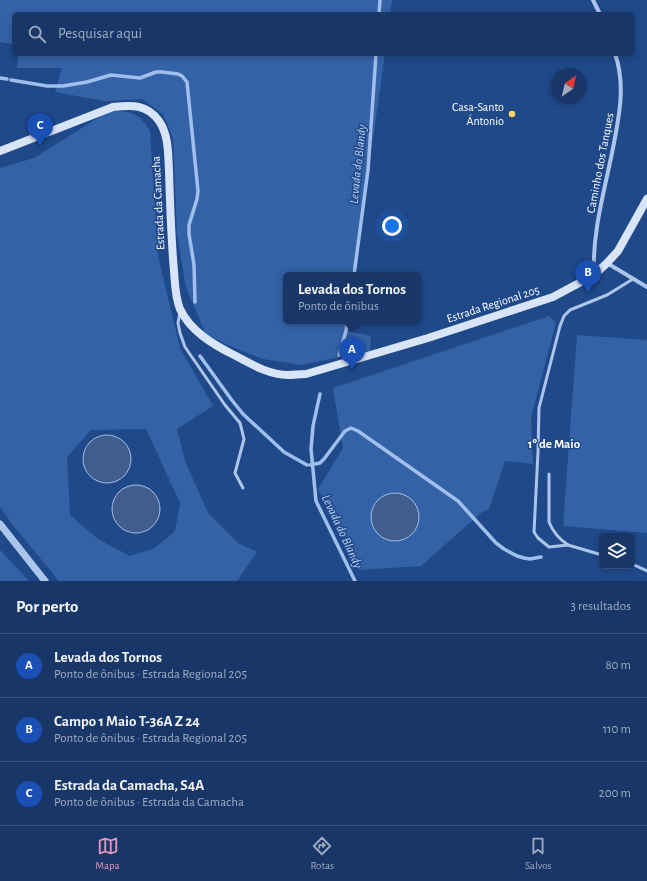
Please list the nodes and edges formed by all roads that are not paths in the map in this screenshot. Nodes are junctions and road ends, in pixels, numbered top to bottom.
1 (593, 0) edge
2 (599, 12) edge
3 (616, 56) edge
4 (0, 151) edge
5 (647, 199) edge
6 (607, 263) junction
7 (594, 275) junction
8 (633, 279) junction
9 (647, 287) edge
10 (181, 311) junction
11 (306, 374) joint
12 (549, 474) dead end
13 (243, 488) dead end
14 (0, 524) edge
15 (568, 545) junction
16 (599, 554) edge
17 (635, 565) edge
18 (647, 570) edge
19 (45, 581) edge

1 - 2 street
3 - 7 street, Caminho dos Tanques
4 - 10 main road, Estrada da Camacha
5 - 6 main road, Estrada Regional 205
6 - 7 main road, Estrada Regional 205
6 - 8 street
7 - 11 main road, Estrada Regional 205
8 - 9 street
8 - 15 lane
10 - 11 main road, Estrada da Camacha
10 - 13 lane
12 - 15 lane
14 - 19 street
15 - 16 lane
17 - 18 lane

